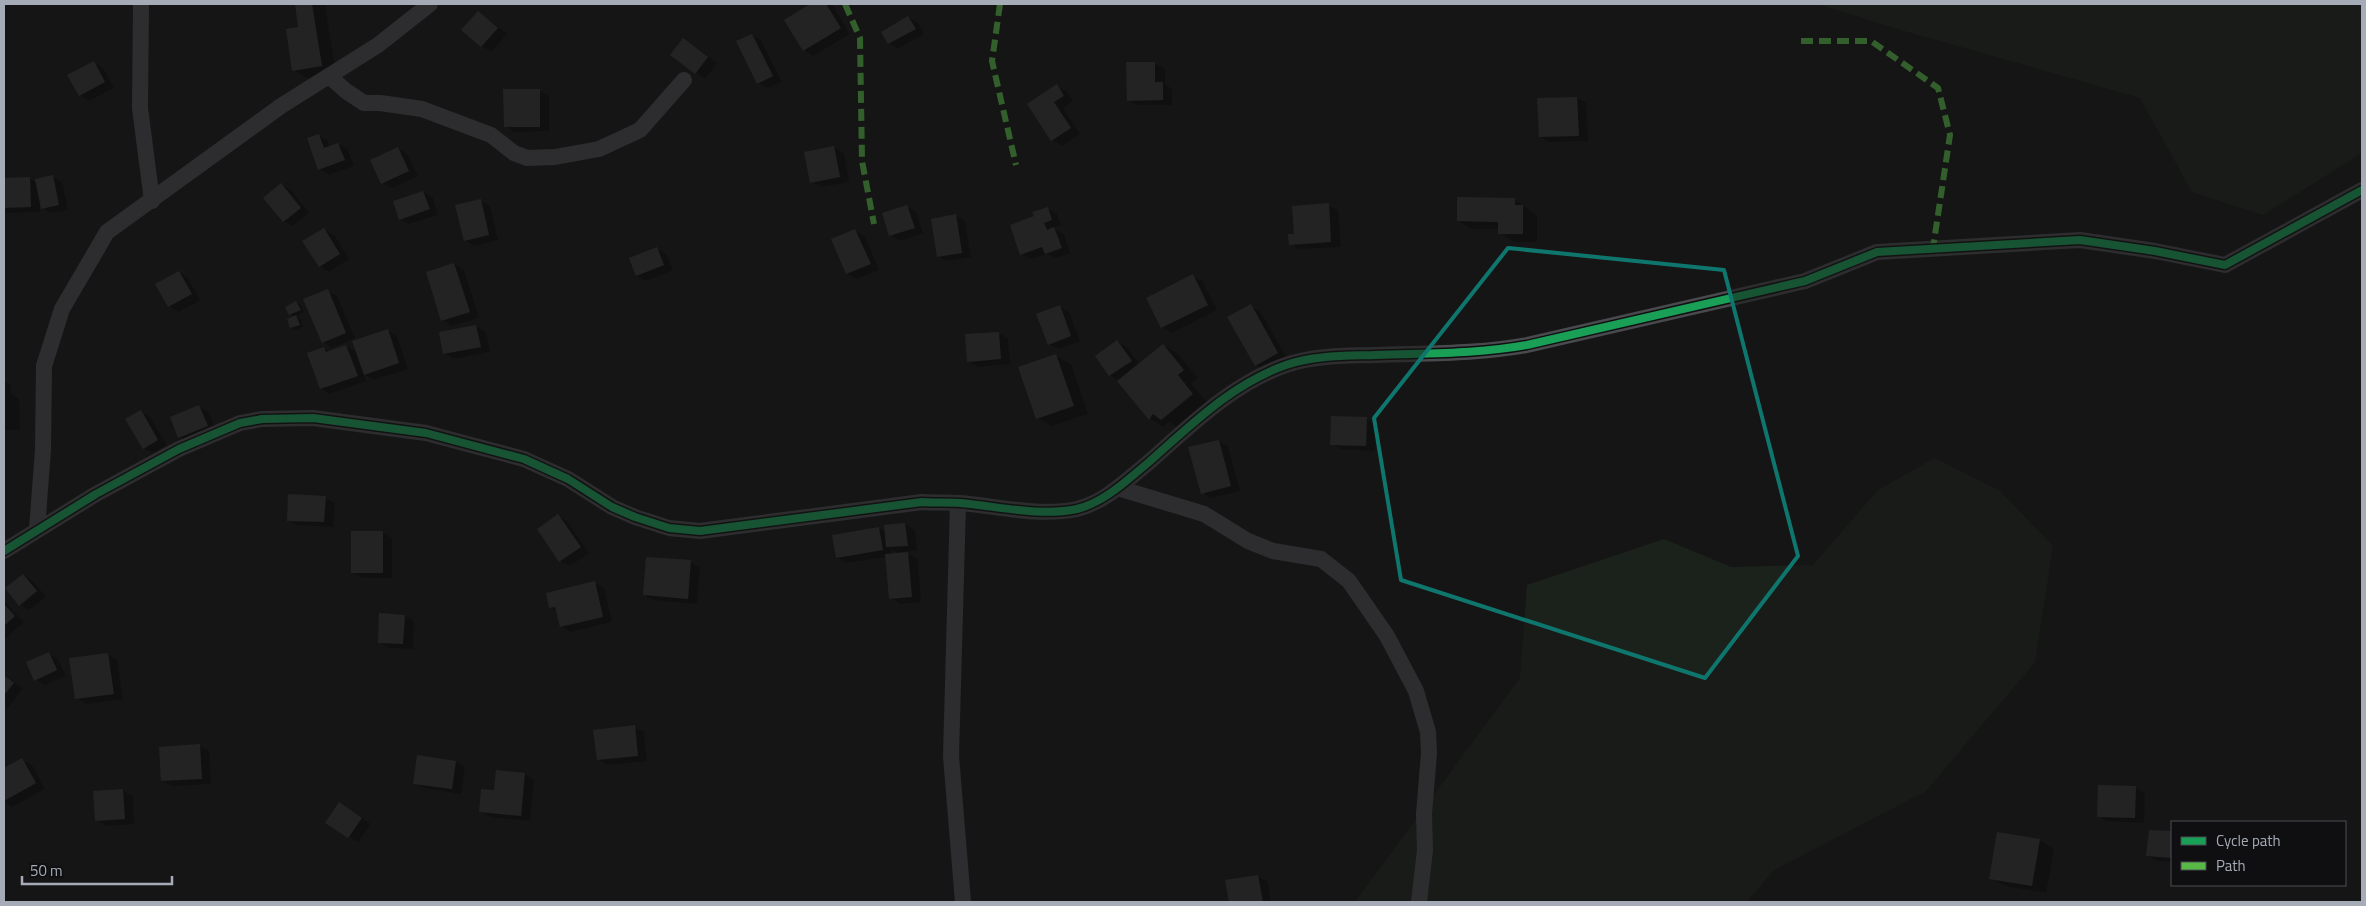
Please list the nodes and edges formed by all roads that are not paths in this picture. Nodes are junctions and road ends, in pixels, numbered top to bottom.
1 (141, 4) edge
2 (430, 4) edge
3 (329, 76) junction
4 (684, 80) dead end
5 (2362, 190) edge
6 (152, 201) junction
7 (1118, 488) junction
8 (958, 503) junction
9 (38, 528) junction
10 (4, 551) edge
11 (963, 902) edge
12 (1419, 902) edge

1 - 6 street
2 - 3 street
3 - 4 street
3 - 6 street
5 - 7 street
6 - 9 street
7 - 8 street
7 - 12 street
8 - 9 street
8 - 11 street
9 - 10 street

